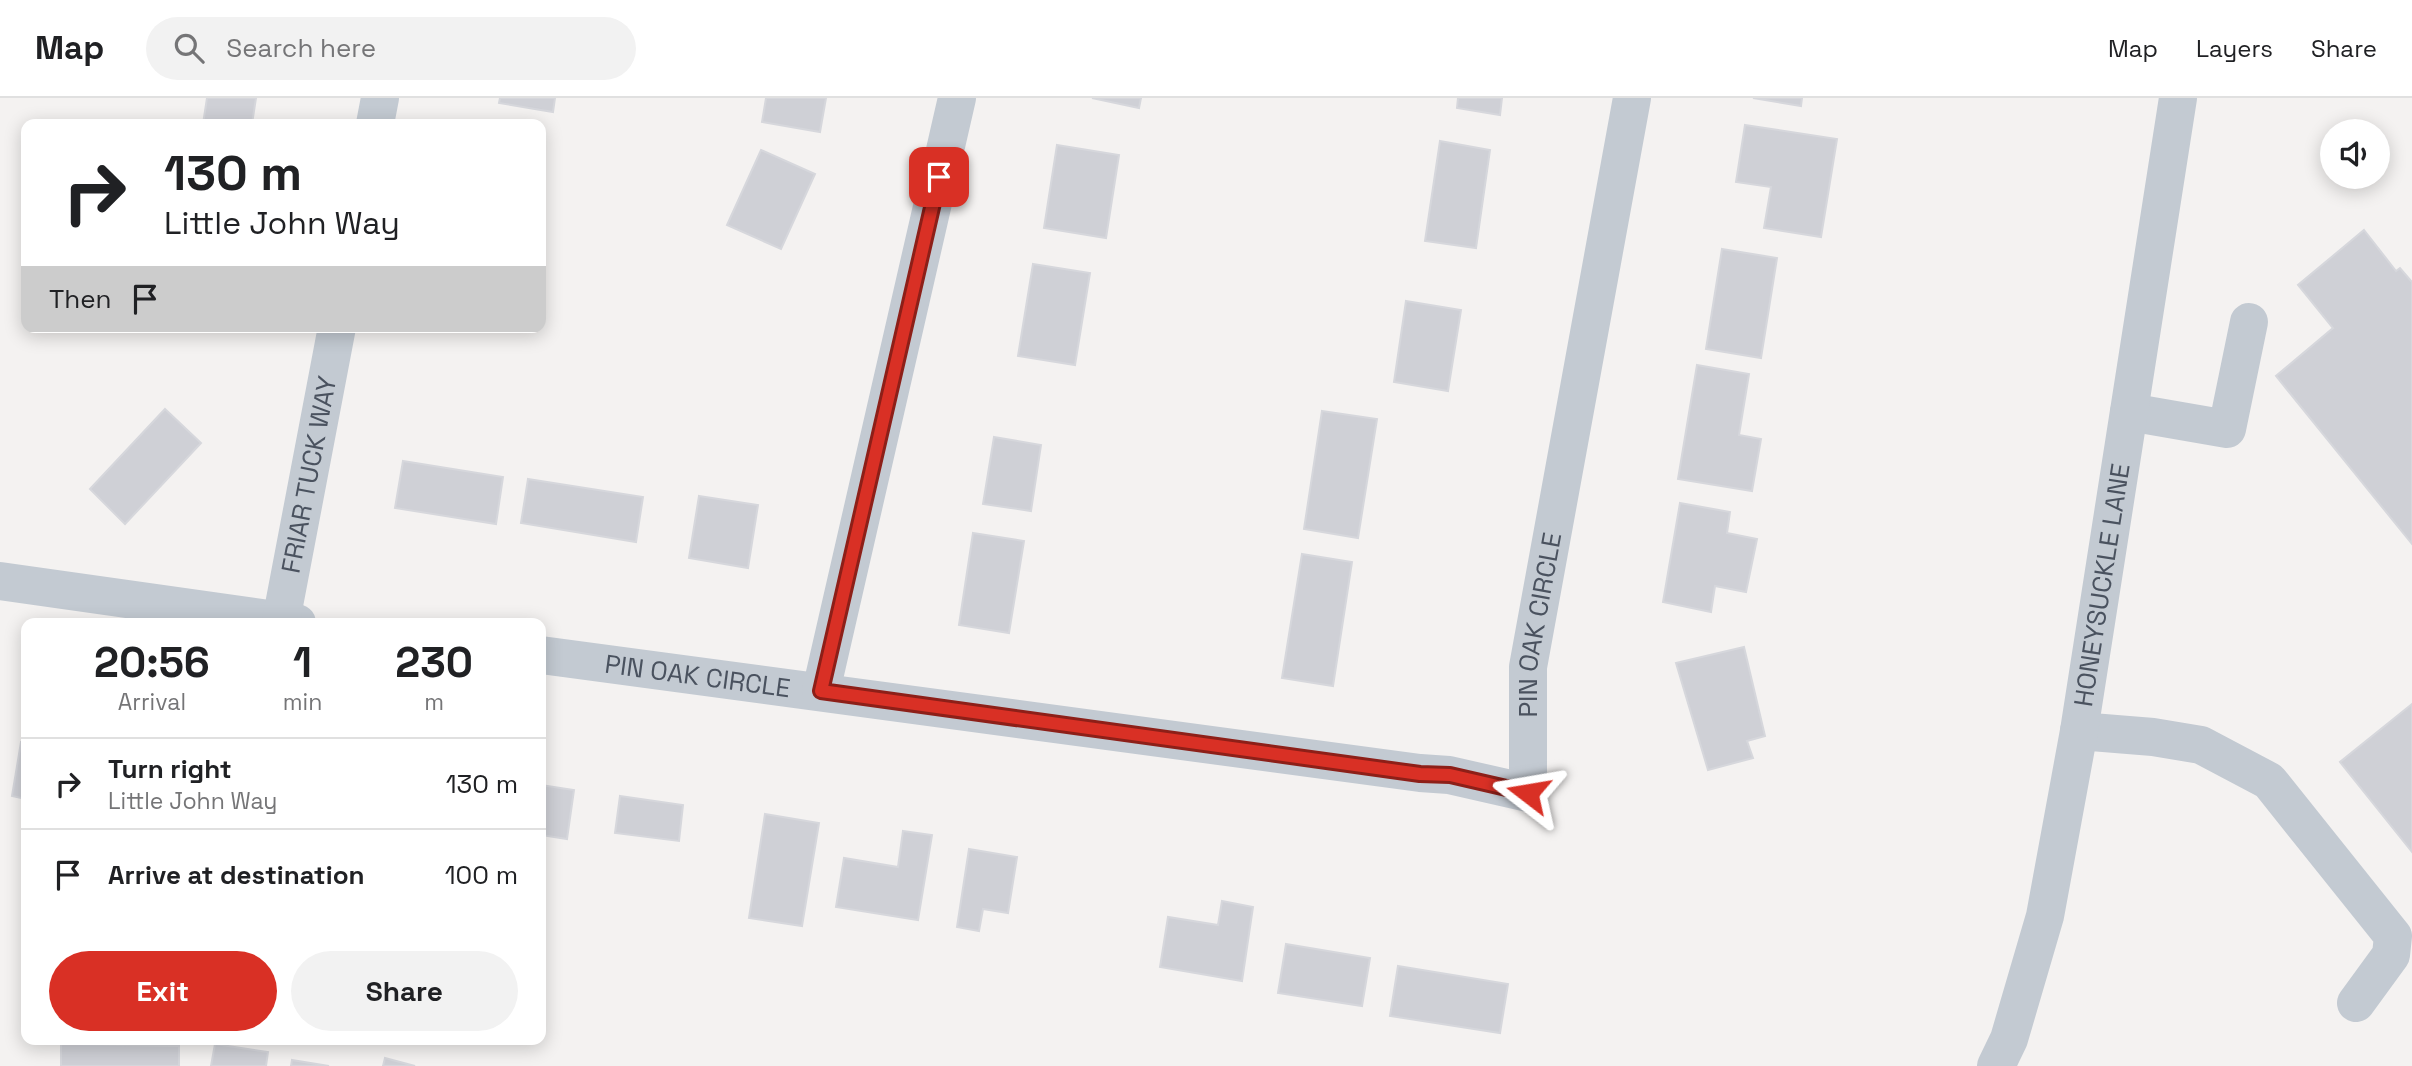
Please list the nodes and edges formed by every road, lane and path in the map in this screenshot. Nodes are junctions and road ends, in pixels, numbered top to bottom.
1 (380, 98) edge
2 (957, 98) edge
3 (1632, 98) edge
4 (2178, 98) edge
5 (376, 119) edge
6 (2249, 321) dead end
7 (336, 333) edge
8 (2129, 412) junction
9 (0, 581) edge
10 (261, 618) edge
11 (290, 618) edge
12 (546, 656) edge
13 (821, 691) junction
14 (2080, 731) junction
15 (2356, 1003) dead end
16 (1996, 1066) edge

1 - 5 street
2 - 13 street
3 - 13 street, PIN OAK CIRCLE
4 - 8 street, HONEYSUCKLE LANE
6 - 8 street
7 - 11 street, FRIAR TUCK WAY
8 - 14 street, HONEYSUCKLE LANE
9 - 10 street
12 - 13 street, PIN OAK CIRCLE
14 - 15 street
14 - 16 street, HONEYSUCKLE LANE

